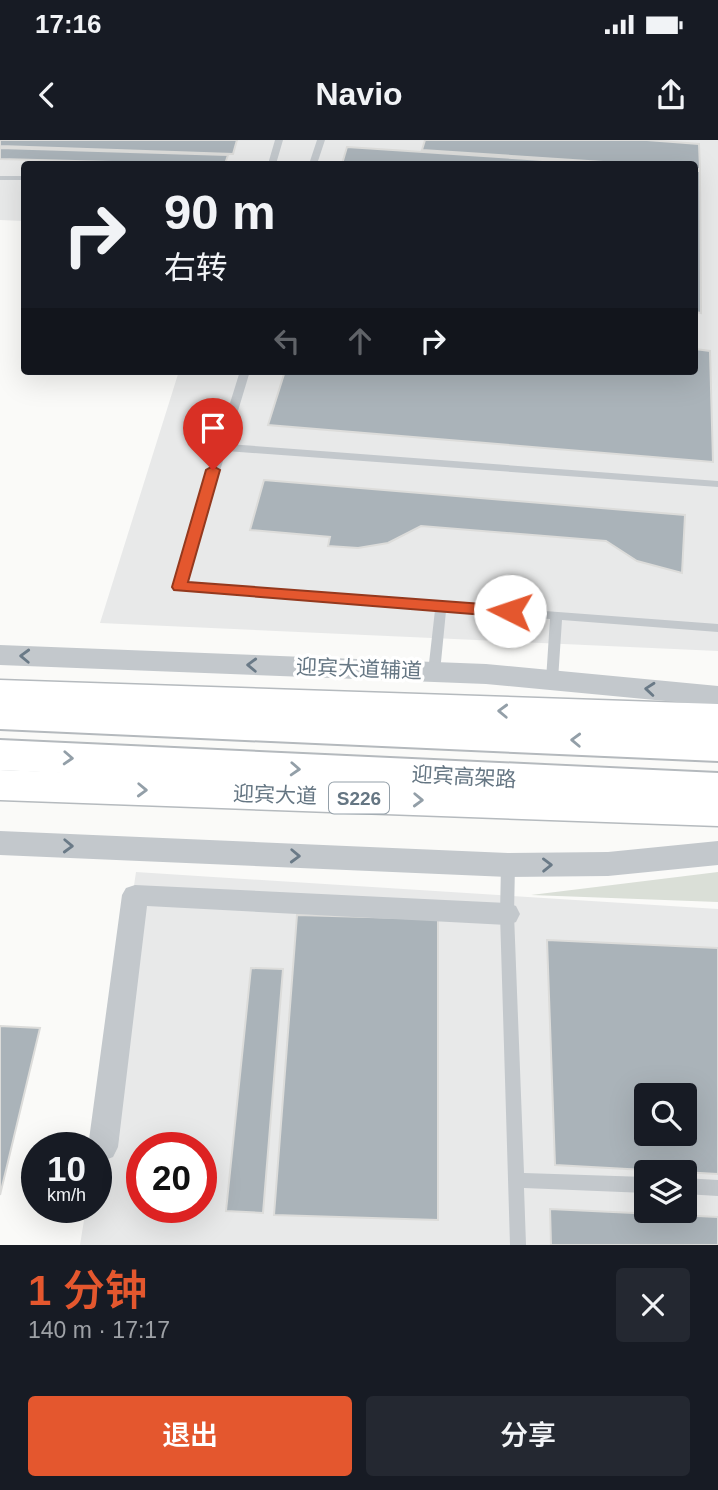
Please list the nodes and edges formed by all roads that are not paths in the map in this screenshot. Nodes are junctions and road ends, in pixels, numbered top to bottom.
1 (279, 140) edge
2 (321, 140) edge
3 (273, 161) edge
4 (314, 161) edge
5 (0, 178) edge
6 (21, 178) edge
7 (244, 375) edge
8 (220, 447) junction
9 (718, 484) edge
10 (441, 606) junction
11 (556, 615) junction
12 (718, 628) edge
13 (0, 655) edge
14 (434, 672) junction
15 (552, 680) junction
16 (0, 693) edge
17 (718, 696) edge
18 (0, 715) edge
19 (718, 718) edge
20 (718, 746) edge
21 (0, 755) edge
22 (0, 785) edge
23 (718, 789) edge
24 (718, 811) edge
25 (0, 843) edge
26 (718, 853) edge
27 (508, 865) junction
28 (506, 914) junction
29 (105, 1132) edge
30 (516, 1180) junction
31 (634, 1185) edge
32 (697, 1187) edge
33 (718, 1188) edge
34 (517, 1245) edge

1 - 3 lane
2 - 4 lane
5 - 6 lane
7 - 8 lane
8 - 9 lane
8 - 10 lane
10 - 11 lane
10 - 14 lane
11 - 12 lane
11 - 15 lane
14 -> 13 street, 迎宾大道辅道
14 - 15 street, 迎宾大道辅道
17 -> 15 street, 迎宾大道辅道
19 -> 16 main road
20 -> 18 highway, 迎宾高架路
21 -> 23 highway, 迎宾高架路
22 -> 24 main road, 迎宾大道 / S226
25 -> 27 street
27 -> 26 street
27 - 28 lane
28 - 29 street
28 - 30 lane
30 - 31 lane
30 - 34 lane
32 - 33 lane

